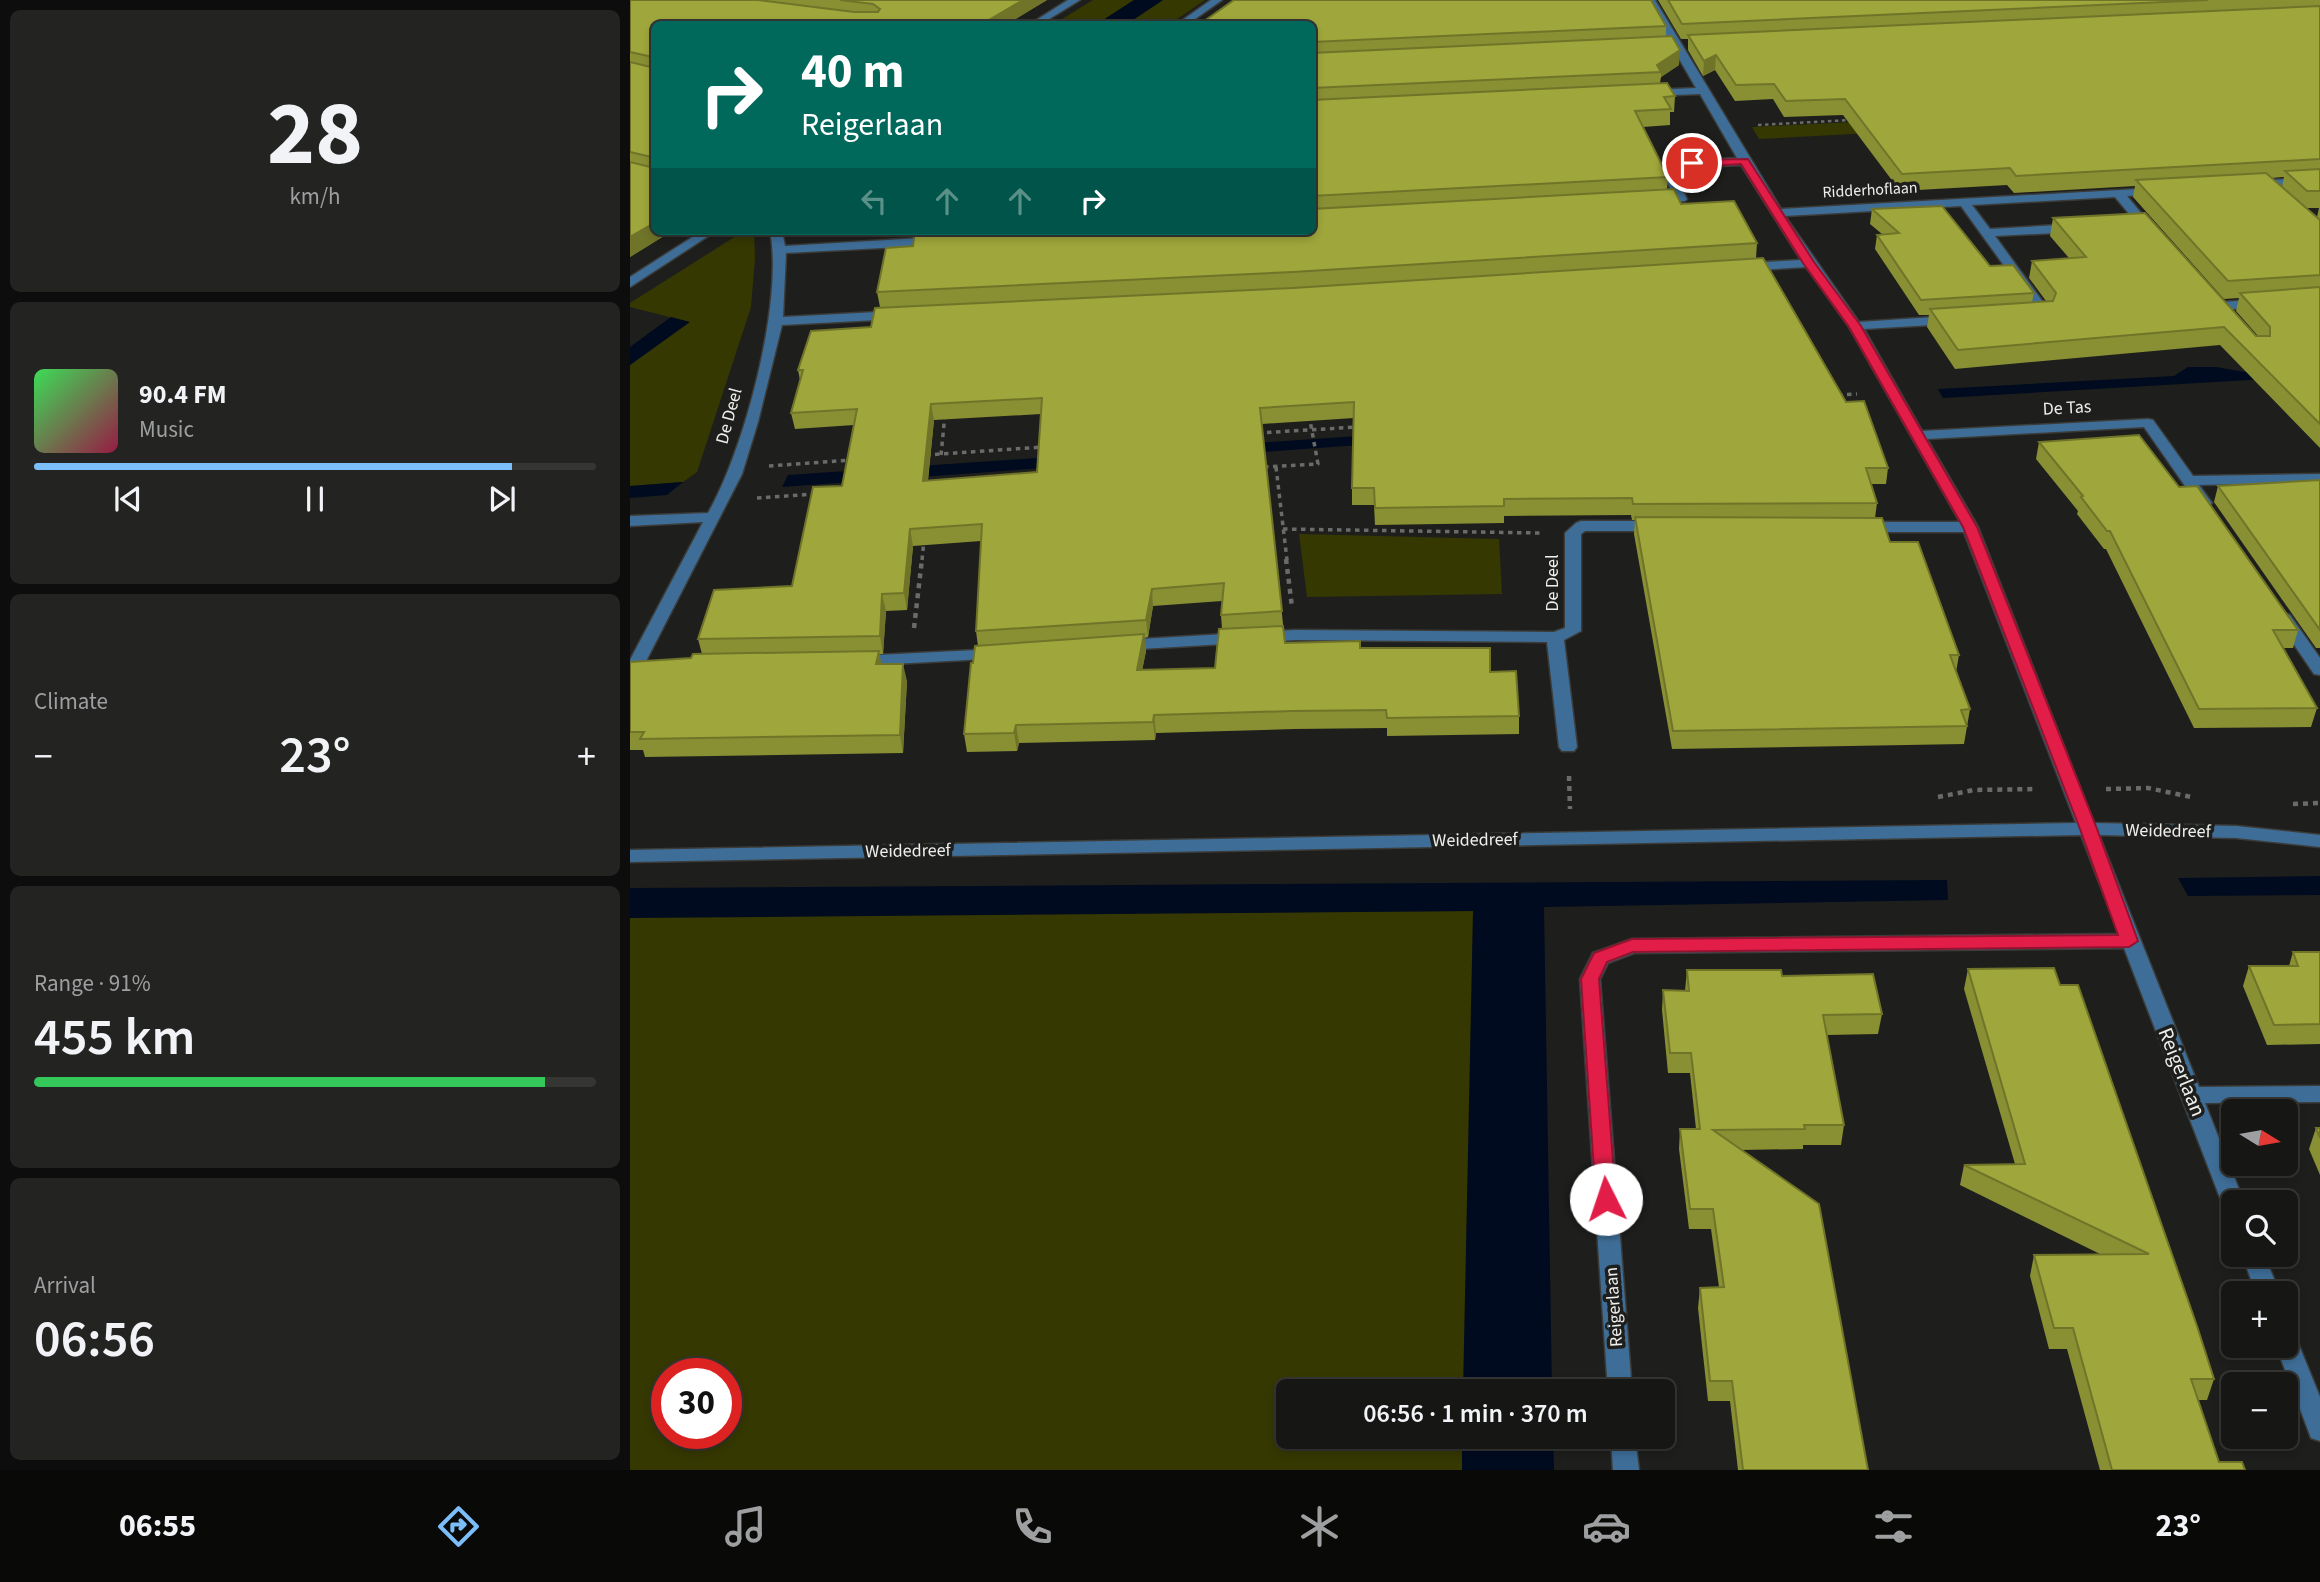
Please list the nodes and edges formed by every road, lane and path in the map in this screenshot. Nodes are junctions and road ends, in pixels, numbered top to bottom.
1 (1075, 0) edge
2 (1217, 0) edge
3 (1650, 0) edge
4 (1040, 21) edge
5 (1186, 21) edge
6 (1689, 46) edge
7 (1662, 47) edge
8 (1676, 47) junction
9 (1702, 90) junction
10 (1633, 94) edge
11 (1848, 110) edge
12 (1725, 127) junction
13 (1744, 161) junction
14 (2320, 180) edge
15 (2265, 183) junction
16 (2244, 185) edge
17 (2175, 190) edge
18 (2119, 194) junction
19 (2282, 199) edge
20 (1640, 201) edge
21 (1964, 202) junction
22 (1778, 213) junction
23 (2092, 227) edge
24 (1988, 233) junction
25 (704, 235) edge
26 (777, 235) edge
27 (956, 240) edge
28 (2163, 245) edge
29 (780, 250) junction
30 (1809, 263) junction
31 (1726, 268) edge
32 (630, 283) edge
33 (2201, 286) edge
34 (2270, 302) edge
35 (2220, 306) junction
36 (914, 314) edge
37 (2018, 315) edge
38 (1964, 318) edge
39 (776, 320) junction
40 (2235, 324) edge
41 (1855, 326) junction
42 (1893, 392) junction
43 (1837, 395) edge
44 (946, 403) edge
45 (1308, 404) edge
46 (1363, 426) edge
47 (1311, 431) junction
48 (1246, 434) edge
49 (1918, 435) junction
50 (1048, 446) edge
51 (941, 454) junction
52 (914, 456) edge
53 (859, 460) edge
54 (1263, 467) edge
55 (1276, 467) junction
56 (737, 468) junction
57 (2320, 478) edge
58 (2188, 481) junction
59 (820, 494) edge
60 (724, 500) junction
61 (2211, 514) edge
62 (713, 517) junction
63 (630, 521) edge
64 (1675, 526) edge
65 (926, 527) edge
66 (1849, 527) edge
67 (1970, 527) junction
68 (1283, 529) junction
69 (1573, 533) junction
70 (2272, 601) edge
71 (1296, 635) junction
72 (1555, 637) junction
73 (1101, 646) edge
74 (1019, 652) edge
75 (910, 661) junction
76 (842, 662) edge
77 (639, 665) edge
78 (2319, 667) edge
79 (1568, 747) joint
80 (1570, 814) dead end
81 (2088, 829) junction
82 (2320, 841) edge
83 (630, 856) edge
84 (2129, 941) junction
85 (2320, 1094) edge
86 (2192, 1096) junction
87 (2228, 1190) edge
88 (2293, 1358) edge
89 (1619, 1379) edge
90 (2320, 1430) edge
91 (1624, 1449) edge
92 (1626, 1470) edge

1 - 4 street
2 - 5 street
3 - 8 street, Reigerlaan
6 - 8 street
7 - 8 street
8 - 9 street, Reigerlaan
9 - 10 street
9 - 12 street, Reigerlaan
11 - 12 path
12 - 13 street, Reigerlaan
13 - 20 street
13 - 22 street, Reigerlaan
14 - 15 street
15 - 16 street
15 - 19 street
17 - 18 street, Ridderhoflaan
18 - 21 street, Ridderhoflaan
18 - 28 street
21 - 22 street, Ridderhoflaan
21 - 24 street
22 - 30 street, Reigerlaan
23 - 24 street
24 - 37 street
25 - 32 street
26 - 29 street, De Deel
27 - 29 street
29 - 39 street, De Deel
30 - 31 street
30 - 41 street, Reigerlaan
33 - 35 street
34 - 35 street
35 - 40 street
36 - 39 street
38 - 41 street
39 - 56 street, De Deel
41 - 42 street, Reigerlaan
42 - 43 path
42 - 49 street, Reigerlaan
44 - 51 path
45 - 47 path
46 - 47 path
47 - 48 path
47 - 55 path
49 - 58 street, De Tas
49 - 67 street, Reigerlaan
50 - 51 path
51 - 52 path
53 - 56 path
54 - 55 path
55 - 68 path
56 - 60 street, De Deel
57 - 58 street
58 - 61 street, De Tas
59 - 60 path
60 - 62 street, De Deel
62 - 63 street
62 - 77 street, De Deel
64 - 69 street, De Deel
65 - 75 path
66 - 67 street
67 - 81 street, Reigerlaan
68 - 69 path
68 - 71 path
69 - 72 street, De Deel
70 - 78 street
71 - 72 street, De Deel
71 - 73 street, De Deel
72 - 79 street, De Deel
74 - 75 street
75 - 76 street
79 - 80 path
81 - 82 street, Weidedreef
81 - 83 street, Weidedreef
81 - 84 street, Reigerlaan
84 - 86 street, Reigerlaan
84 - 89 street, Reigerlaan
85 - 86 street
86 - 87 street, Reigerlaan
88 - 90 street
91 - 92 street

